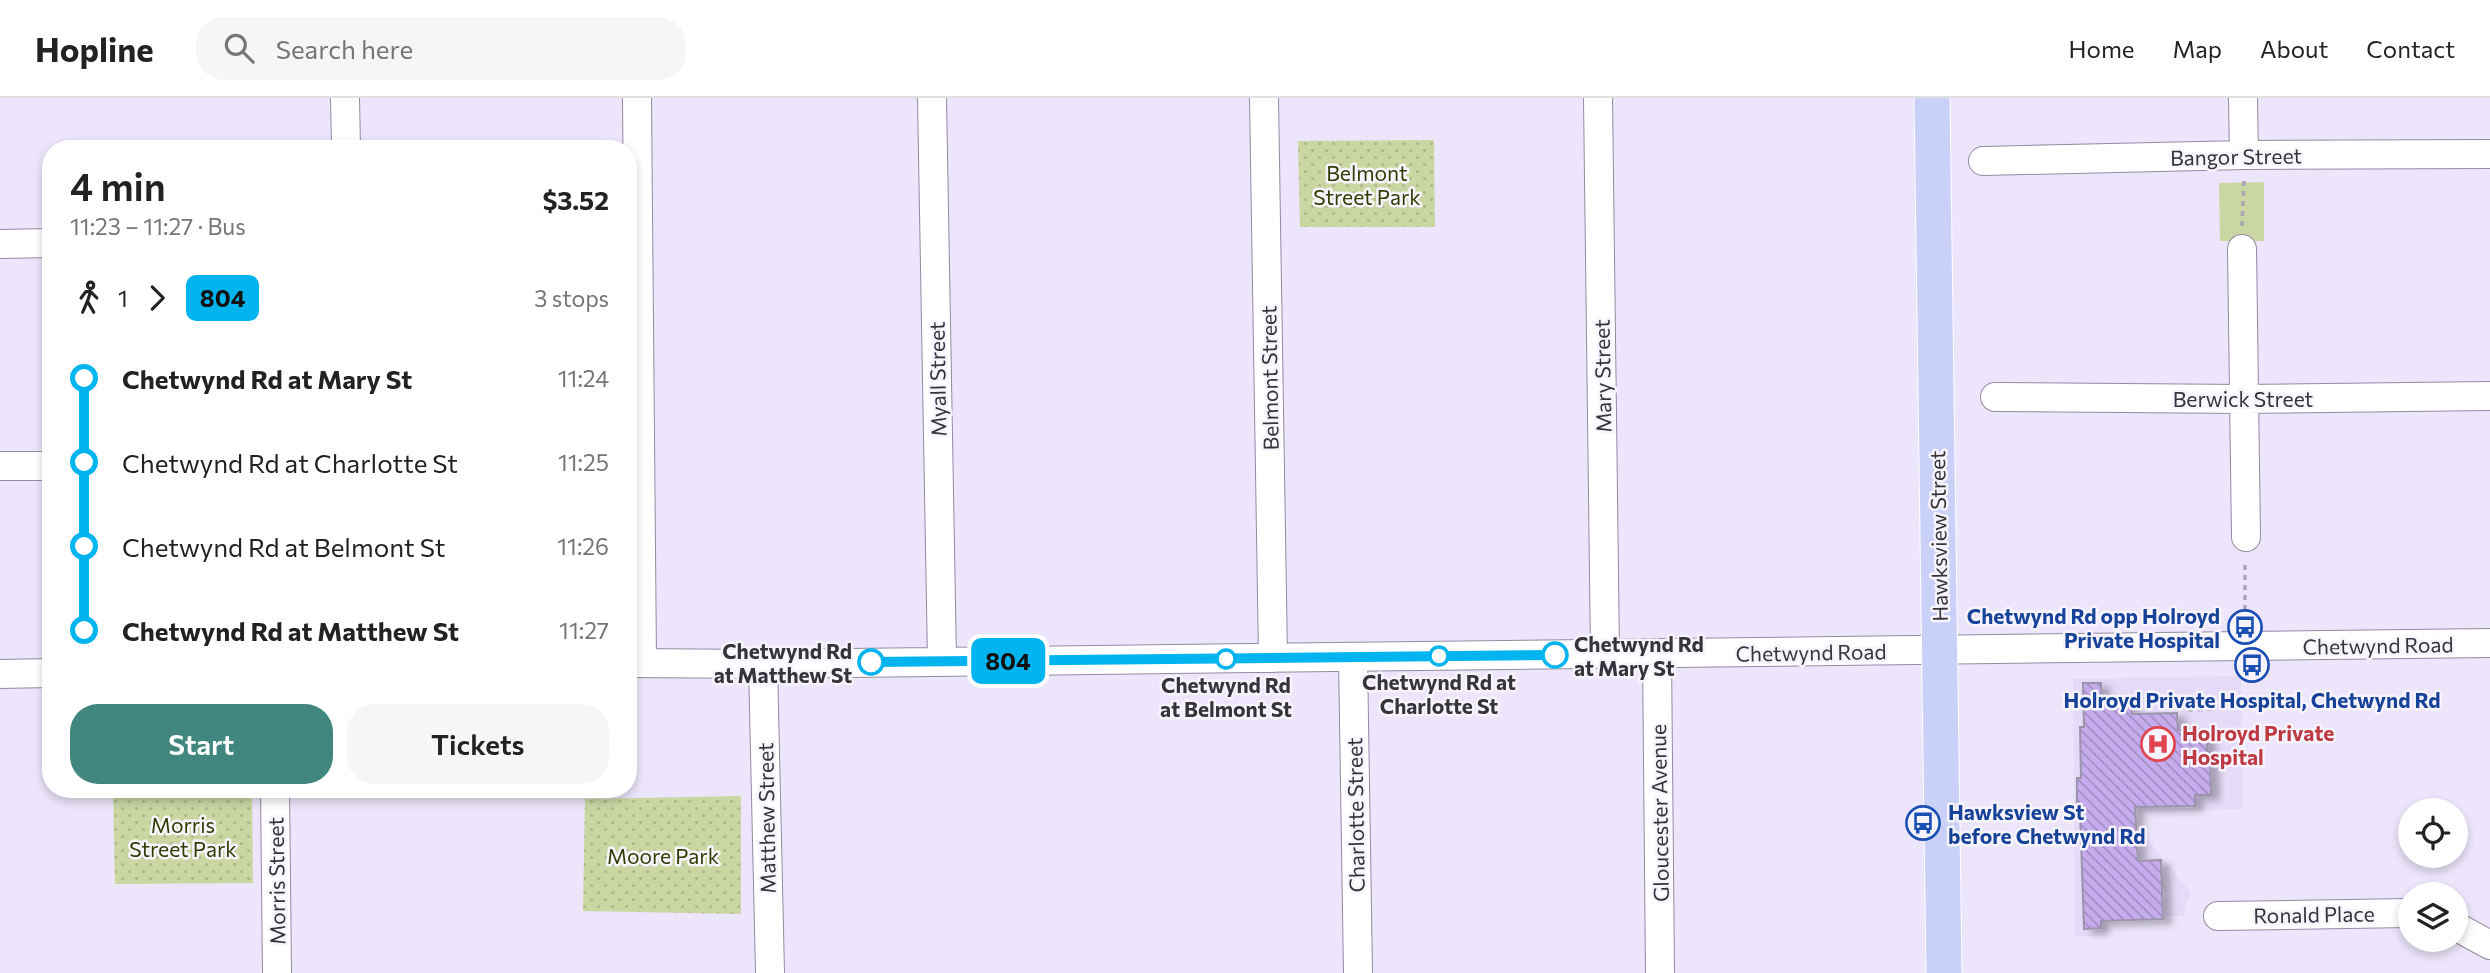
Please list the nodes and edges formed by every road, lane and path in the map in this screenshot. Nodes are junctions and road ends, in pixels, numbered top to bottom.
1 (345, 98) edge
2 (637, 98) edge
3 (932, 98) edge
4 (1265, 98) edge
5 (1598, 98) edge
6 (1931, 98) edge
7 (2243, 98) edge
8 (346, 140) edge
9 (637, 140) edge
10 (2490, 154) edge
11 (2244, 155) junction
12 (1983, 161) dead end
13 (42, 243) edge
14 (0, 244) edge
15 (2242, 249) joint
16 (2490, 396) edge
17 (1995, 397) dead end
18 (2243, 399) junction
19 (0, 466) edge
20 (42, 466) edge
21 (2246, 537) joint
22 (2245, 620) dead end
23 (2490, 643) edge
24 (1940, 650) junction
25 (1605, 654) junction
26 (1657, 654) junction
27 (1353, 657) junction
28 (1273, 658) junction
29 (942, 661) junction
30 (637, 663) edge
31 (763, 664) junction
32 (42, 673) edge
33 (0, 674) edge
34 (2214, 709) dead end
35 (2188, 710) dead end
36 (275, 798) edge
37 (2398, 913) edge
38 (2218, 916) dead end
39 (2468, 933) edge
40 (2490, 944) edge
41 (277, 973) edge
42 (770, 973) edge
43 (1358, 973) edge
44 (1660, 973) edge
45 (1944, 973) edge

1 - 8 street
2 - 9 street
3 - 29 street, Myall Street
4 - 28 street, Belmont Street
5 - 25 street, Mary Street
6 - 24 main road, Hawksview Street
7 - 11 street
10 - 11 street, Bangor Street
11 - 12 street, Bangor Street
11 - 15 path
13 - 14 street
15 - 18 street
16 - 18 street, Berwick Street
17 - 18 street, Berwick Street
18 - 21 street
19 - 20 street
21 - 22 path
23 - 24 street, Chetwynd Road
24 - 26 street, Chetwynd Road
24 - 45 main road, Hawksview Street
25 - 26 street, Chetwynd Road
25 - 27 street, Chetwynd Road
26 - 44 street, Gloucester Avenue
27 - 28 street, Chetwynd Road
27 - 43 street, Charlotte Street
28 - 29 street, Chetwynd Road
29 - 31 street, Chetwynd Road
30 - 31 street, Chetwynd Road
31 - 42 street, Matthew Street
32 - 33 street
34 - 35 path
36 - 41 street, Morris Street
37 - 38 street, Ronald Place
39 - 40 street

